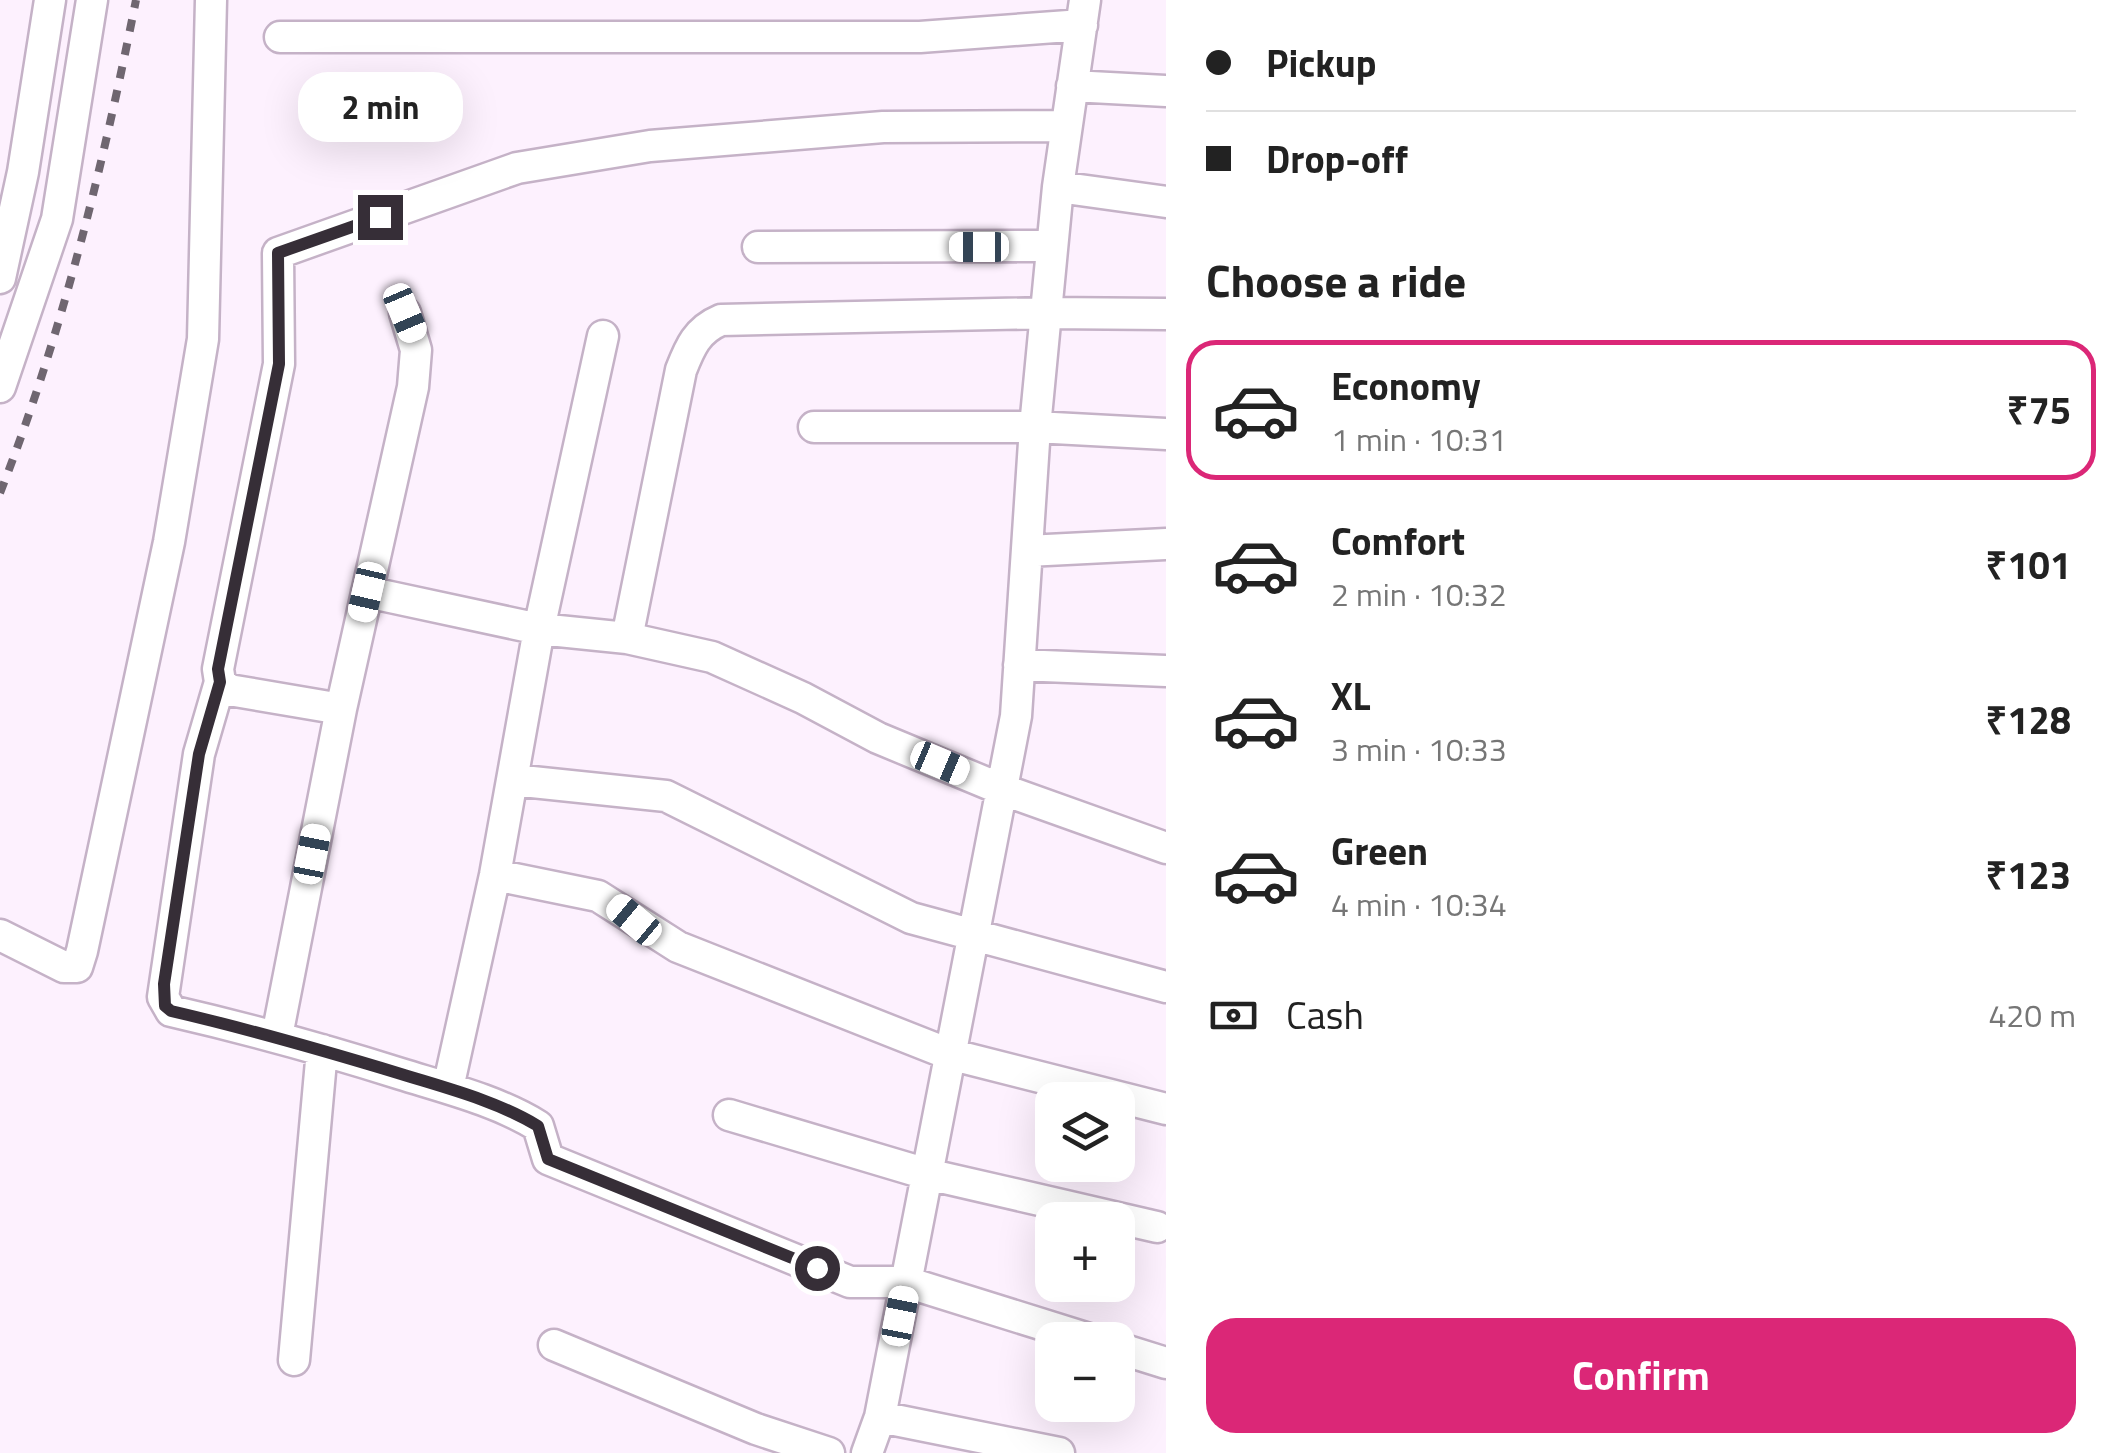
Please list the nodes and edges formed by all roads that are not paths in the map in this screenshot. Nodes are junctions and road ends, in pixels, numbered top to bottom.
1 (50, 0) edge
2 (92, 0) edge
3 (211, 0) edge
4 (1084, 12) edge
5 (280, 37) dead end
6 (1072, 86) junction
7 (1166, 91) edge
8 (1065, 126) junction
9 (1058, 186) junction
10 (1166, 202) edge
11 (1052, 246) junction
12 (758, 247) dead end
13 (0, 278) edge
14 (405, 313) dead end
15 (1046, 313) junction
16 (1166, 314) edge
17 (603, 336) dead end
18 (0, 387) edge
19 (814, 427) dead end
20 (1036, 427) junction
21 (1166, 434) edge
22 (1166, 544) edge
23 (1027, 551) junction
24 (367, 592) junction
25 (539, 629) junction
26 (627, 638) junction
27 (1019, 665) junction
28 (1166, 671) edge
29 (220, 682) junction
30 (341, 709) junction
31 (513, 780) junction
32 (1001, 788) junction
33 (1166, 848) edge
34 (495, 875) junction
35 (974, 934) junction
36 (0, 935) edge
37 (1166, 987) edge
38 (277, 1036) junction
39 (322, 1050) junction
40 (949, 1054) junction
41 (448, 1088) junction
42 (1166, 1109) edge
43 (729, 1115) dead end
44 (927, 1174) junction
45 (1156, 1227) dead end
46 (906, 1282) junction
47 (1035, 1322) edge
48 (554, 1346) dead end
49 (1135, 1353) edge
50 (294, 1360) dead end
51 (1166, 1363) edge
52 (880, 1417) junction
53 (962, 1444) edge
54 (829, 1453) edge
55 (867, 1453) edge
56 (1059, 1453) edge

1 - 13 street
2 - 18 street
3 - 36 street
4 - 5 street
4 - 6 street
6 - 7 street
6 - 8 street
8 - 9 street
8 - 29 street
9 - 10 street
9 - 11 street
11 - 12 street
11 - 15 street
14 - 24 street
15 - 16 street
15 - 20 street
15 - 26 street
17 - 25 street
19 - 20 street
20 - 21 street
20 - 23 street
22 - 23 street
23 - 27 street
24 - 25 street
24 - 30 street
25 - 26 street
25 - 31 street
26 - 32 street
27 - 28 street
27 - 32 street
29 - 30 street
29 - 38 street
30 - 38 street
31 - 34 street
31 - 35 street
32 - 33 street
32 - 35 street
34 - 40 street
34 - 41 street
35 - 37 street
35 - 40 street
38 - 39 street
39 - 41 street
39 - 50 street
40 - 42 street
40 - 44 street
41 - 46 street
43 - 44 street
44 - 45 street
44 - 46 street
46 - 47 street
46 - 52 street
48 - 54 street
49 - 51 street
52 - 53 street
52 - 55 street
53 - 56 street

